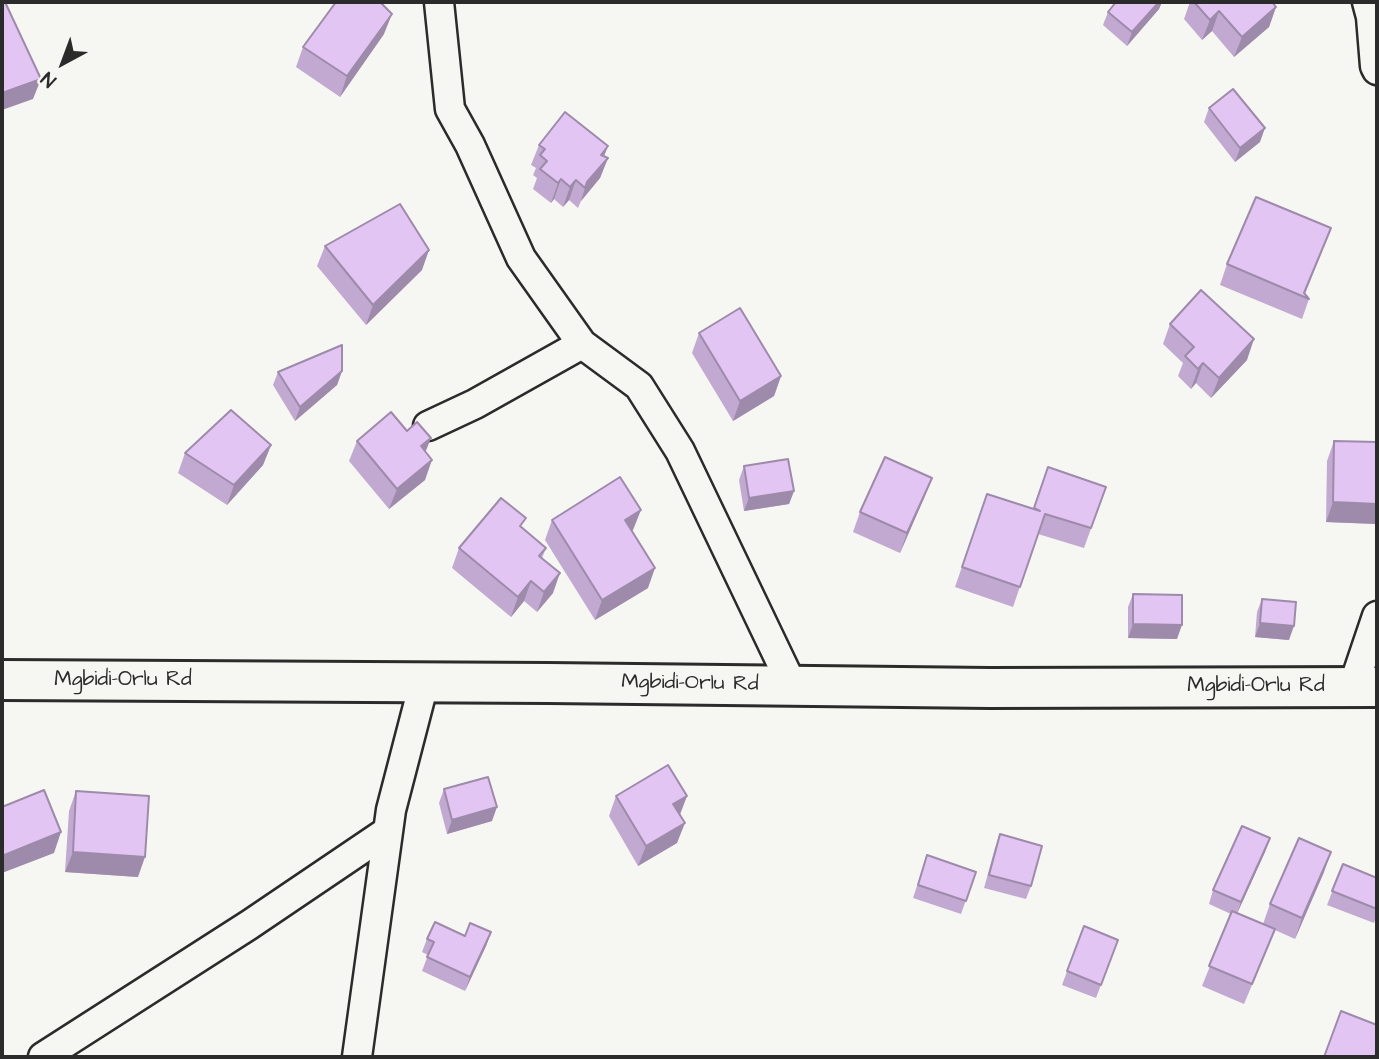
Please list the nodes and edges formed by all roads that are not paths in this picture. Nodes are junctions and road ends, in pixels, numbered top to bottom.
1 (439, 2) edge
2 (1367, 2) edge
3 (1377, 70) edge
4 (582, 344) junction
5 (428, 426) dead end
6 (1377, 616) edge
7 (2, 680) edge
8 (424, 682) junction
9 (792, 685) junction
10 (1365, 687) edge
11 (388, 831) junction
12 (43, 1057) edge
13 (357, 1057) edge

1 - 4 street
2 - 3 street
4 - 5 street
4 - 9 street
6 - 10 street
7 - 8 main road, Mgbidi-Orlu Rd
8 - 9 main road, Mgbidi-Orlu Rd
8 - 11 street
9 - 10 main road, Mgbidi-Orlu Rd
11 - 12 street
11 - 13 street

